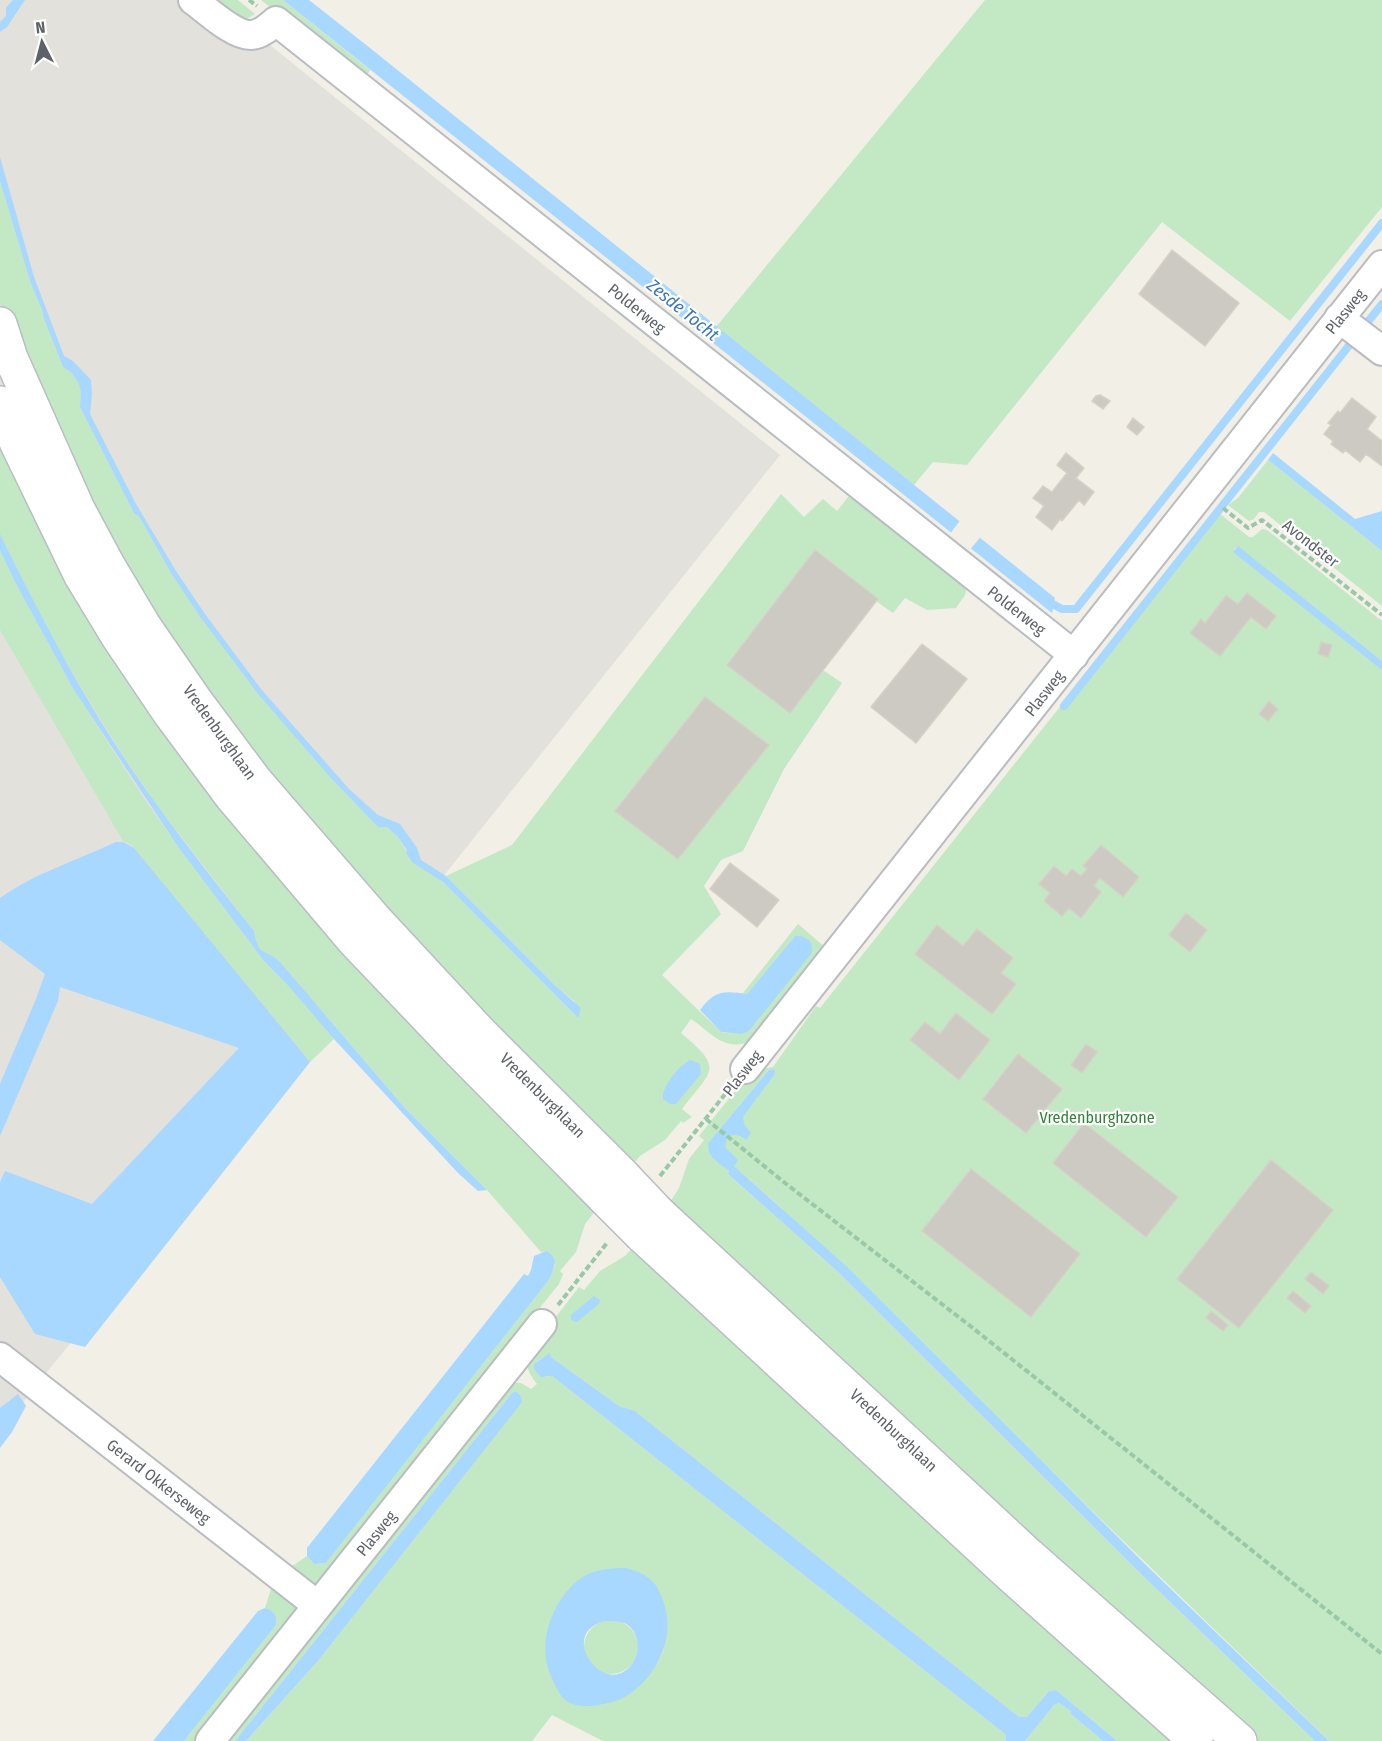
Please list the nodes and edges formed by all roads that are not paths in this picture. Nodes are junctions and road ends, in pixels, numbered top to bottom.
1 (193, 0) edge
2 (1382, 265) edge
3 (1339, 318) junction
4 (0, 324) edge
5 (1382, 351) edge
6 (0, 403) edge
7 (1074, 656) junction
8 (745, 1069) road end
9 (615, 1188) junction
10 (650, 1224) junction
11 (542, 1324) dead end
12 (0, 1357) edge
13 (317, 1605) junction
14 (210, 1741) edge
15 (1196, 1741) edge
16 (1240, 1741) edge

1 - 7 street, Polderweg
2 - 3 street, Plasweg
3 - 5 street
3 - 7 street, Plasweg
4 - 9 street, Vredenburghlaan
6 - 9 street, Vredenburghlaan
7 - 8 street, Plasweg
9 - 10 street, Vredenburghlaan, bridge
10 - 15 street, Vredenburghlaan
10 - 16 street, Vredenburghlaan
11 - 13 street, Plasweg
12 - 13 street, Gerard Okkerseweg
13 - 14 street, Plasweg

